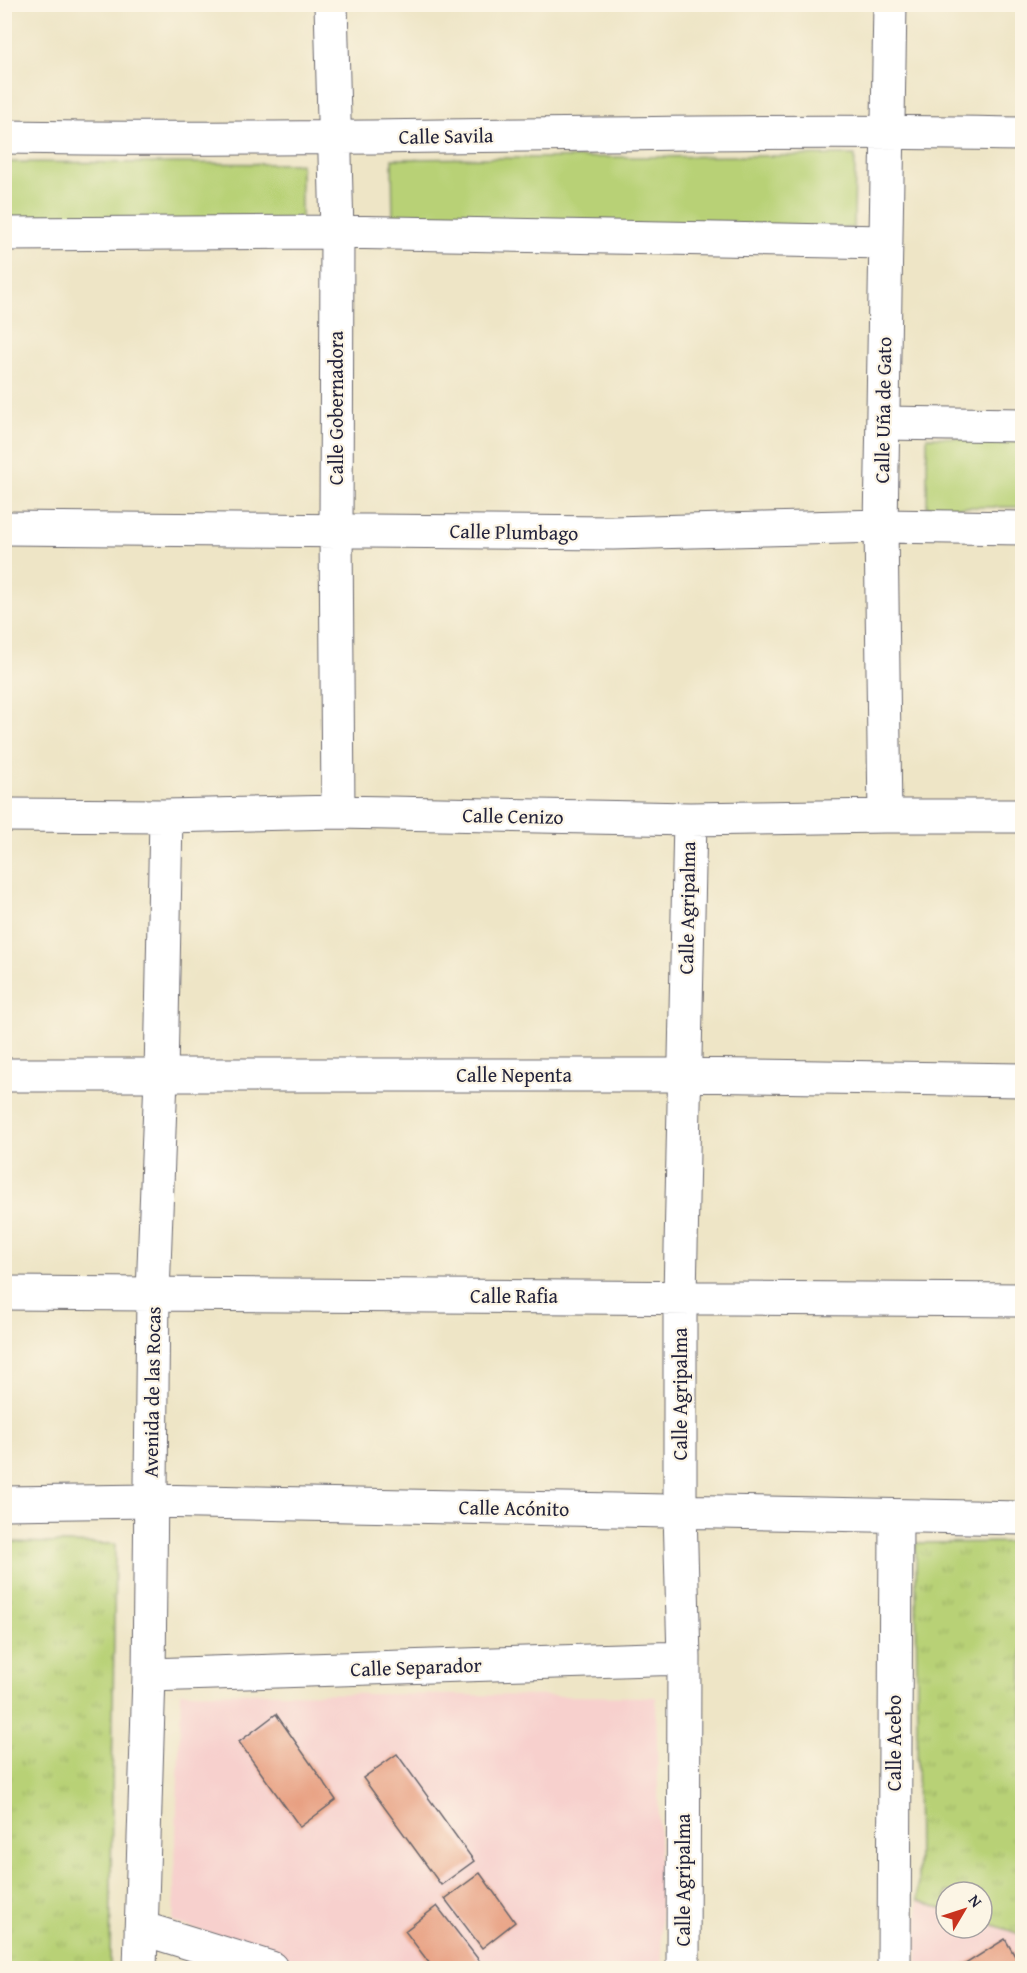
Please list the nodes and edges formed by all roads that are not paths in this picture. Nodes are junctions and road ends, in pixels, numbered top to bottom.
1 (330, 4) edge
2 (890, 4) edge
3 (888, 131) junction
4 (1023, 134) edge
5 (4, 137) edge
6 (335, 137) junction
7 (337, 232) junction
8 (4, 234) edge
9 (886, 242) junction
10 (884, 423) junction
11 (1023, 425) edge
12 (881, 526) junction
13 (4, 528) edge
14 (1023, 528) edge
15 (336, 530) junction
16 (338, 812) junction
17 (4, 815) edge
18 (166, 816) junction
19 (885, 816) junction
20 (1023, 816) edge
21 (690, 819) junction
22 (4, 1075) edge
23 (683, 1075) junction
24 (161, 1076) junction
25 (1023, 1080) edge
26 (4, 1293) edge
27 (153, 1294) junction
28 (680, 1296) junction
29 (1023, 1300) edge
30 (151, 1501) junction
31 (4, 1503) edge
32 (680, 1512) junction
33 (896, 1517) junction
34 (1023, 1518) edge
35 (684, 1658) junction
36 (149, 1675) junction
37 (141, 1928) junction
38 (140, 1968) edge
39 (271, 1968) edge
40 (683, 1968) edge
41 (894, 1968) edge

1 - 6 street, Calle Gobernadora
2 - 3 street, Calle Uña de Gato
3 - 4 street, Calle Savila
3 - 6 street, Calle Savila
3 - 9 street, Calle Uña de Gato
5 - 6 street, Calle Savila
6 - 7 street, Calle Gobernadora
7 - 8 street
7 - 9 street
7 - 15 street, Calle Gobernadora
9 - 10 street, Calle Uña de Gato
10 - 11 street
10 - 12 street, Calle Uña de Gato
12 - 14 street, Calle Plumbago
12 - 15 street, Calle Plumbago
12 - 19 street, Calle Uña de Gato
13 - 15 street, Calle Plumbago
15 - 16 street, Calle Gobernadora
16 - 18 street, Calle Cenizo
16 - 21 street, Calle Cenizo
17 - 18 street, Calle Cenizo
18 - 24 street, Avenida de las Rocas
19 - 20 street, Calle Cenizo
19 - 21 street, Calle Cenizo
21 - 23 street, Calle Agripalma
22 - 24 street, Calle Nepenta
23 - 24 street, Calle Nepenta
23 - 25 street, Calle Nepenta
23 - 28 street, Calle Agripalma
24 - 27 street, Avenida de las Rocas
26 - 27 street, Calle Rafia
27 - 28 street, Calle Rafia
27 - 30 street, Avenida de las Rocas
28 - 29 street, Calle Rafia
28 - 32 street, Calle Agripalma
30 - 31 street, Calle Acónito
30 - 32 street, Calle Acónito
30 - 36 street, Avenida de las Rocas
32 - 33 street, Calle Acónito
32 - 35 street, Calle Agripalma
33 - 34 street, Calle Acónito
33 - 41 street, Calle Acebo
35 - 36 street, Calle Separador
35 - 40 street, Calle Agripalma
36 - 37 street, Avenida de las Rocas
37 - 38 street, Avenida de las Rocas
37 - 39 street

